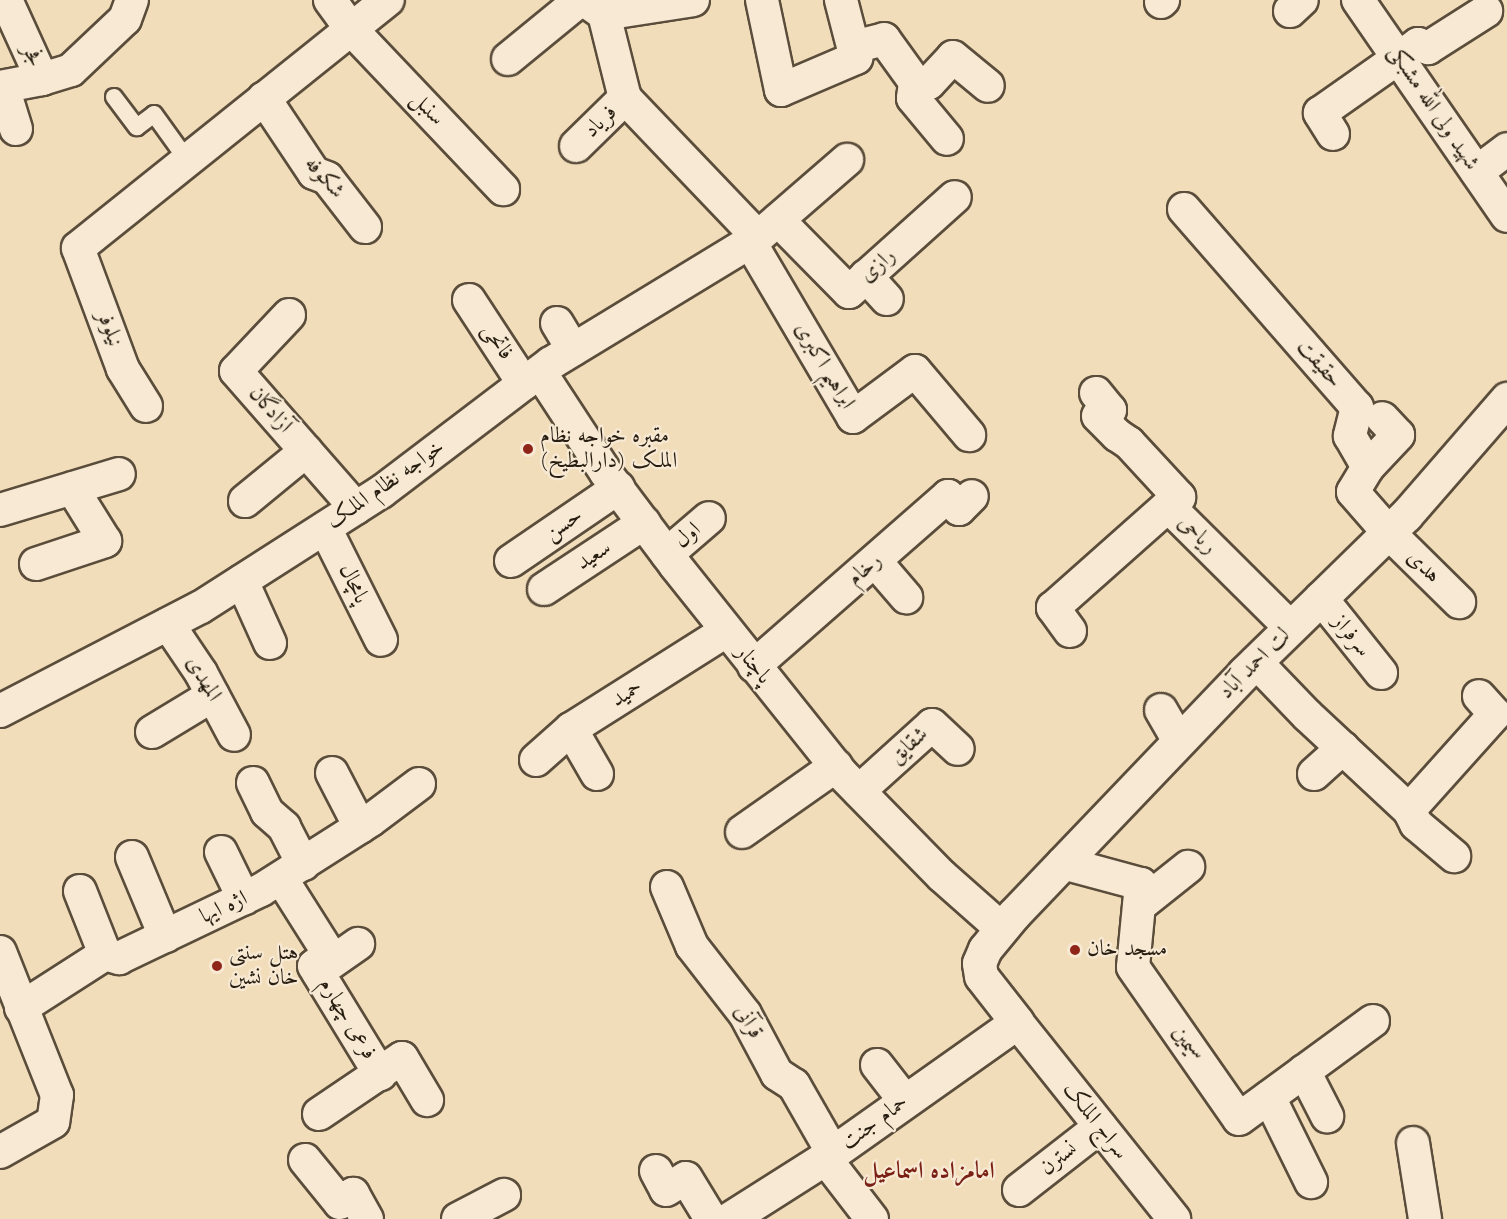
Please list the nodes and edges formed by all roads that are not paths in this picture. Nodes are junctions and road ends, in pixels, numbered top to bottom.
1 (6, 0) edge
2 (132, 0) edge
3 (330, 0) edge
4 (387, 0) edge
5 (693, 0) edge
6 (762, 0) edge
7 (841, 0) edge
8 (1358, 0) edge
9 (589, 5) edge
10 (1486, 11) dead end
11 (351, 29) junction
12 (853, 47) junction
13 (1398, 57) junction
14 (508, 59) dead end
15 (42, 79) junction
16 (915, 82) junction
17 (988, 86) dead end
18 (1, 87) edge
19 (114, 97) dead end
20 (264, 98) junction
21 (625, 98) junction
22 (16, 129) dead end
23 (1333, 134) dead end
24 (947, 139) dead end
25 (576, 146) dead end
26 (1507, 149) edge
27 (187, 160) junction
28 (847, 160) dead end
29 (1476, 172) junction
30 (503, 189) dead end
31 (956, 197) dead end
32 (1184, 209) dead end
33 (1507, 216) edge
34 (365, 227) dead end
35 (762, 233) junction
36 (866, 276) junction
37 (887, 299) dead end
38 (469, 300) dead end
39 (289, 315) dead end
40 (557, 323) dead end
41 (573, 350) junction
42 (532, 378) junction
43 (1096, 393) dead end
44 (1507, 399) edge
45 (146, 406) dead end
46 (1382, 418) dead end
47 (969, 435) dead end
48 (306, 451) junction
49 (1368, 467) junction
50 (119, 474) dead end
51 (72, 488) junction
52 (618, 488) junction
53 (972, 496) dead end
54 (245, 501) dead end
55 (1168, 506) junction
56 (356, 508) junction
57 (0, 510) edge
58 (708, 518) dead end
59 (644, 524) junction
60 (325, 528) junction
61 (1388, 532) junction
62 (667, 554) junction
63 (511, 561) dead end
64 (875, 561) junction
65 (36, 564) dead end
66 (242, 581) junction
67 (544, 589) dead end
68 (906, 597) dead end
69 (1321, 598) junction
70 (1459, 602) dead end
71 (168, 624) junction
72 (1291, 628) junction
73 (726, 631) junction
74 (1070, 631) dead end
75 (381, 640) dead end
76 (270, 643) dead end
77 (1256, 662) junction
78 (754, 666) junction
79 (1381, 673) dead end
80 (213, 695) junction
81 (1479, 696) dead end
82 (1161, 710) dead end
83 (0, 711) edge
84 (571, 729) junction
85 (152, 732) dead end
86 (234, 735) dead end
87 (1179, 741) junction
88 (1343, 748) junction
89 (958, 749) dead end
90 (536, 760) dead end
91 (836, 766) junction
92 (332, 772) dead end
93 (597, 774) dead end
94 (1314, 774) dead end
95 (253, 783) dead end
96 (419, 784) dead end
97 (859, 791) junction
98 (1409, 810) junction
99 (360, 827) junction
100 (742, 832) dead end
101 (221, 852) dead end
102 (1454, 856) dead end
103 (132, 857) dead end
104 (1063, 863) junction
105 (1188, 867) dead end
106 (292, 871) junction
107 (667, 887) dead end
108 (80, 891) dead end
109 (244, 899) junction
110 (1139, 906) junction
111 (1002, 929) junction
112 (165, 936) junction
113 (358, 944) dead end
114 (0, 952) edge
115 (105, 954) junction
116 (318, 972) junction
117 (21, 1008) junction
118 (1373, 1021) dead end
119 (1017, 1022) junction
120 (877, 1065) dead end
121 (1304, 1071) junction
122 (380, 1074) junction
123 (1269, 1097) junction
124 (427, 1101) dead end
125 (905, 1101) junction
126 (319, 1114) dead end
127 (1327, 1116) dead end
128 (1100, 1127) junction
129 (1413, 1143) dead end
130 (0, 1152) edge
131 (829, 1155) junction
132 (305, 1160) dead end
133 (656, 1171) dead end
134 (1311, 1182) dead end
135 (1019, 1190) dead end
136 (504, 1195) dead end
137 (367, 1219) edge
138 (458, 1219) edge
139 (711, 1219) edge
140 (729, 1219) edge
141 (872, 1219) edge
142 (1174, 1219) edge
143 (1425, 1219) edge

1 - 15 street, فجر
2 - 15 street
3 - 11 street
4 - 11 street
5 - 9 street
6 - 12 street
7 - 12 street
8 - 13 street, شهید ولی الله مشبکی
9 - 14 street
9 - 21 street
10 - 13 street
11 - 20 street
11 - 30 street, سنبل
12 - 16 street
13 - 23 street
13 - 29 street, شهید ولی الله مشبکی
15 - 18 street
16 - 17 street
16 - 24 street
18 - 22 street
19 - 27 lane
20 - 27 street
20 - 34 street, شکوفه
21 - 25 street, فریاد
21 - 35 street
26 - 29 street
27 - 45 street, نیلوفر
28 - 35 street, خواجه نظام الملک
29 - 33 street, شهید ولی الله مشبکی
31 - 36 street, رازی
32 - 49 street, حقیقت
35 - 36 street, رازی
35 - 41 street, خواجه نظام الملک
35 - 47 street, ابراهیم اکبری
36 - 37 street
38 - 42 street, فاتحی
39 - 48 street, آزادگان
40 - 41 street
41 - 42 street, خواجه نظام الملک
42 - 52 street, پاچنار
42 - 56 street, خواجه نظام الملک
43 - 55 street, ریاحی
44 - 61 street, لت احمد آباد
46 - 49 street
48 - 54 street
48 - 56 street, آزادگان
49 - 61 street
50 - 51 street
51 - 57 street
51 - 65 street
52 - 59 street, پاچنار
52 - 63 street, حسن
53 - 64 street, رخام
55 - 72 street, ریاحی
55 - 74 street
56 - 60 street, خواجه نظام الملک
58 - 62 street, اول
59 - 62 street, پاچنار
59 - 67 street, سعید
60 - 66 street, خواجه نظام الملک
60 - 75 street, پامچال
61 - 69 street, لت احمد آباد
61 - 70 street, هدی
62 - 73 street, پاچنار
64 - 68 street
64 - 78 street, رخام
66 - 71 street, خواجه نظام الملک
66 - 76 street
69 - 72 street, لت احمد آباد
69 - 79 street, سرفراز
71 - 80 street, المهدی
71 - 83 street, خواجه نظام الملک
72 - 77 street, لت احمد آباد
73 - 78 street, پاچنار
73 - 84 street, حمید
77 - 87 street, لت احمد آباد
77 - 88 street
78 - 91 street, پاچنار
80 - 85 street
80 - 86 street, المهدی
81 - 98 street
82 - 87 street
84 - 90 street, حمید
84 - 93 street
87 - 104 street, لت احمد آباد
88 - 94 street
88 - 98 street
89 - 97 street, شقایق
91 - 97 street, پاچنار
91 - 100 street
92 - 99 street
95 - 106 street
96 - 99 street, اژه ایها
97 - 111 street, پاچنار
98 - 102 street
99 - 106 street, اژه ایها
101 - 109 street
103 - 112 street
104 - 110 street, سیمین
104 - 111 street, لت احمد آباد
105 - 110 street
106 - 109 street, اژه ایها
106 - 116 street, فرعی چهارم
107 - 131 street, قرآنی
108 - 115 street
109 - 112 street, اژه ایها
110 - 123 street, سیمین
111 - 119 street
112 - 115 street, اژه ایها
113 - 116 street
114 - 117 street
115 - 117 street, اژه ایها
116 - 122 street, فرعی چهارم
117 - 130 street
118 - 121 street, سیمین
119 - 125 street, حمام جنت
119 - 128 street, سراج الملک
120 - 125 street
121 - 123 street, سیمین
121 - 127 street
122 - 124 street
122 - 126 street
123 - 134 street
125 - 131 street, حمام جنت
128 - 135 street, نسترن
128 - 142 street, سراج الملک
129 - 143 street
131 - 140 street, حمام جنت
131 - 141 street, قرآنی
132 - 137 street
133 - 139 street
136 - 138 street

